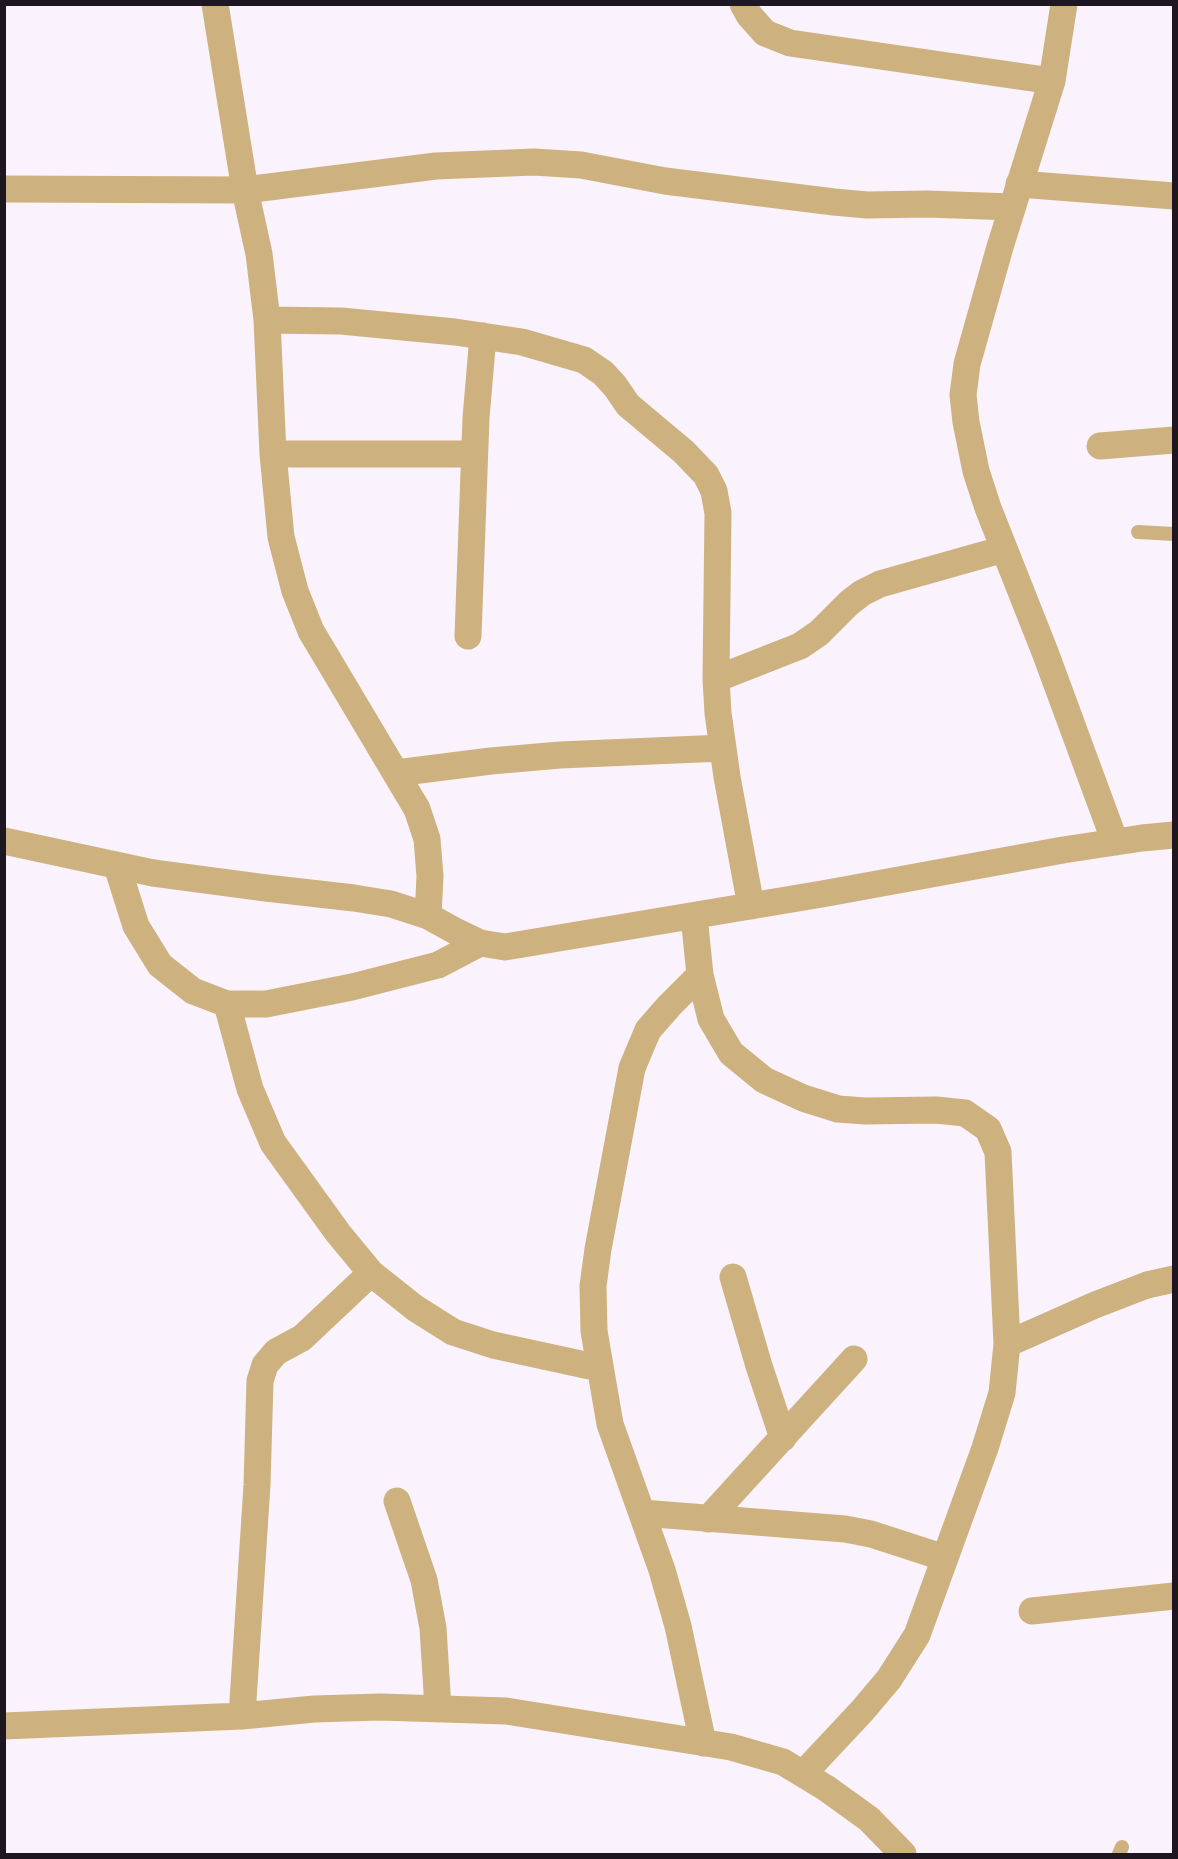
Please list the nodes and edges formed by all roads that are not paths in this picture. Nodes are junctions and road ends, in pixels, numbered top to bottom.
1 (215, 4) edge
2 (743, 4) edge
3 (1064, 4) edge
4 (1052, 81) junction
5 (4, 189) edge
6 (245, 190) junction
7 (1016, 196) junction
8 (1173, 196) edge
9 (267, 320) junction
10 (483, 336) junction
11 (1173, 440) edge
12 (1100, 446) dead end
13 (273, 454) junction
14 (474, 454) junction
15 (1137, 532) dead end
16 (1173, 534) edge
17 (1004, 549) junction
18 (468, 636) dead end
19 (716, 679) junction
20 (723, 748) junction
21 (396, 773) junction
22 (1173, 835) edge
23 (4, 841) edge
24 (1115, 842) junction
25 (117, 866) junction
26 (751, 906) junction
27 (428, 916) junction
28 (694, 916) junction
29 (480, 943) junction
30 (700, 975) junction
31 (227, 1004) junction
32 (371, 1273) junction
33 (733, 1277) dead end
34 (1173, 1279) edge
35 (1007, 1344) junction
36 (854, 1359) dead end
37 (599, 1368) junction
38 (783, 1438) junction
39 (397, 1501) dead end
40 (642, 1513) junction
41 (708, 1519) junction
42 (945, 1558) junction
43 (1173, 1596) edge
44 (1032, 1611) dead end
45 (438, 1708) junction
46 (242, 1716) junction
47 (4, 1726) edge
48 (703, 1743) junction
49 (803, 1774) junction
50 (903, 1854) edge

1 - 6 street
2 - 4 street
3 - 4 street
4 - 7 street
5 - 6 street
6 - 7 street
6 - 9 street
7 - 8 street
7 - 17 street
9 - 10 street
9 - 13 street
10 - 14 street
10 - 19 street
11 - 12 street
13 - 14 street
13 - 21 street
14 - 18 street
15 - 16 lane
17 - 19 street
17 - 24 street
19 - 20 street
20 - 21 street
20 - 26 street
21 - 27 street
22 - 24 street
23 - 25 street
24 - 26 street
25 - 27 street
25 - 31 street
26 - 28 street
27 - 29 street
28 - 29 street
28 - 30 street
29 - 31 street
30 - 35 street
30 - 37 street
31 - 32 street
32 - 37 street
32 - 46 street
33 - 38 street
34 - 35 street
35 - 42 street
36 - 38 street
37 - 40 street
38 - 41 street
39 - 45 street
40 - 41 street
40 - 48 street
41 - 42 street
42 - 49 street
43 - 44 street
45 - 46 street
45 - 48 street
46 - 47 street
48 - 49 street
49 - 50 street

